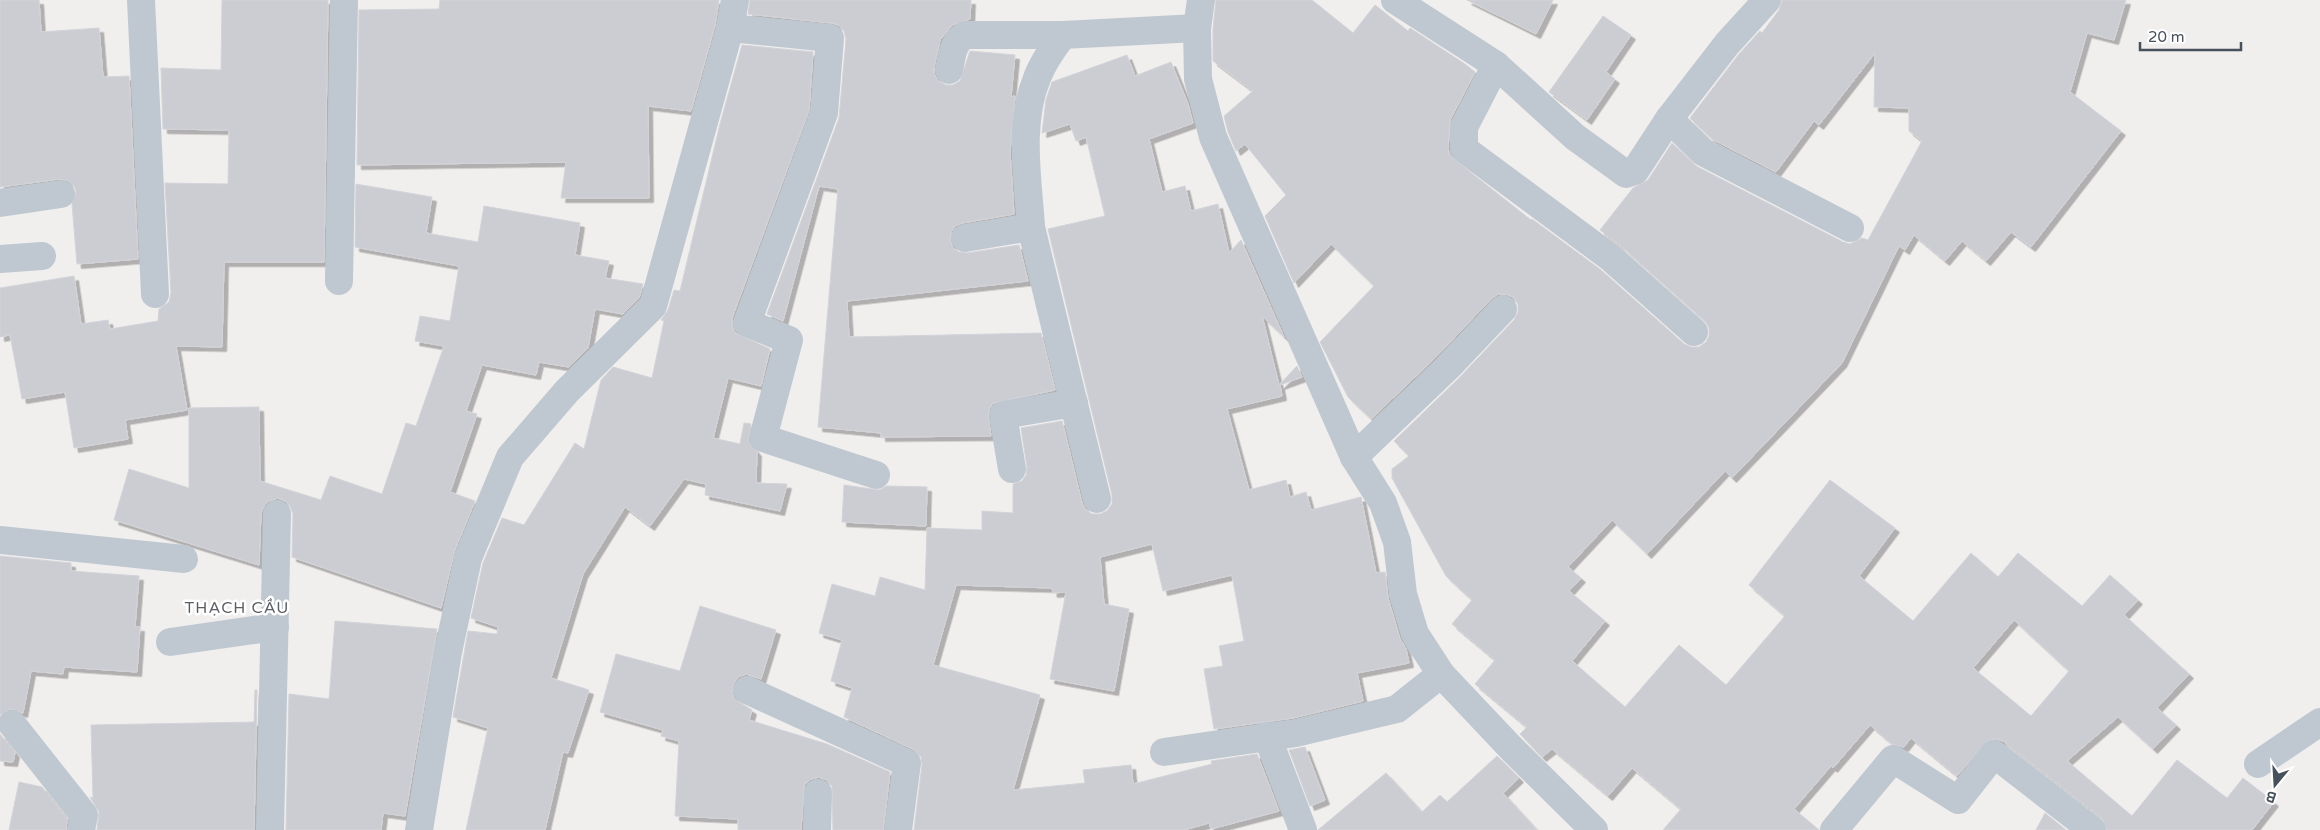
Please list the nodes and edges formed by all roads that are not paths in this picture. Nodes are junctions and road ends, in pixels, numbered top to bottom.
1 (140, 0) edge
2 (344, 0) edge
3 (736, 0) edge
4 (1201, 0) edge
5 (1395, 0) edge
6 (1767, 0) edge
7 (1431, 10) edge
8 (730, 28) junction
9 (1197, 28) junction
10 (1063, 34) junction
11 (1496, 65) junction
12 (949, 70) dead end
13 (1670, 119) junction
14 (61, 194) dead end
15 (0, 203) edge
16 (1031, 227) junction
17 (1850, 228) dead end
18 (965, 238) dead end
19 (42, 256) dead end
20 (0, 259) edge
21 (339, 281) dead end
22 (155, 294) dead end
23 (1503, 309) dead end
24 (1694, 332) dead end
25 (1074, 403) junction
26 (1354, 457) junction
27 (1012, 469) dead end
28 (876, 475) dead end
29 (1097, 499) dead end
30 (277, 514) dead end
31 (0, 540) edge
32 (184, 559) dead end
33 (274, 627) junction
34 (170, 642) dead end
35 (1441, 674) junction
36 (747, 690) dead end
37 (2320, 722) edge
38 (12, 724) dead end
39 (1267, 736) junction
40 (1164, 752) dead end
41 (2258, 764) dead end
42 (818, 793) dead end
43 (81, 830) edge
44 (270, 830) edge
45 (419, 830) edge
46 (817, 830) edge
47 (898, 830) edge
48 (1303, 830) edge
49 (1594, 830) edge
50 (1834, 830) edge
51 (2092, 830) edge

1 - 22 street
2 - 21 street
3 - 8 street
4 - 9 street
5 - 7 street
6 - 13 street
7 - 11 street
8 - 28 street
8 - 45 street
9 - 10 street
9 - 26 street
10 - 12 street
10 - 16 street
11 - 13 street
11 - 24 street
13 - 17 street
14 - 15 street
16 - 18 street
16 - 25 street
19 - 20 street
23 - 26 street
25 - 27 street
25 - 29 street
26 - 35 street
30 - 33 street
31 - 32 street
33 - 34 street
33 - 44 street
35 - 39 street
35 - 49 street
36 - 47 street
37 - 41 street
38 - 43 street
39 - 40 street
39 - 48 street
42 - 46 street
50 - 51 street

